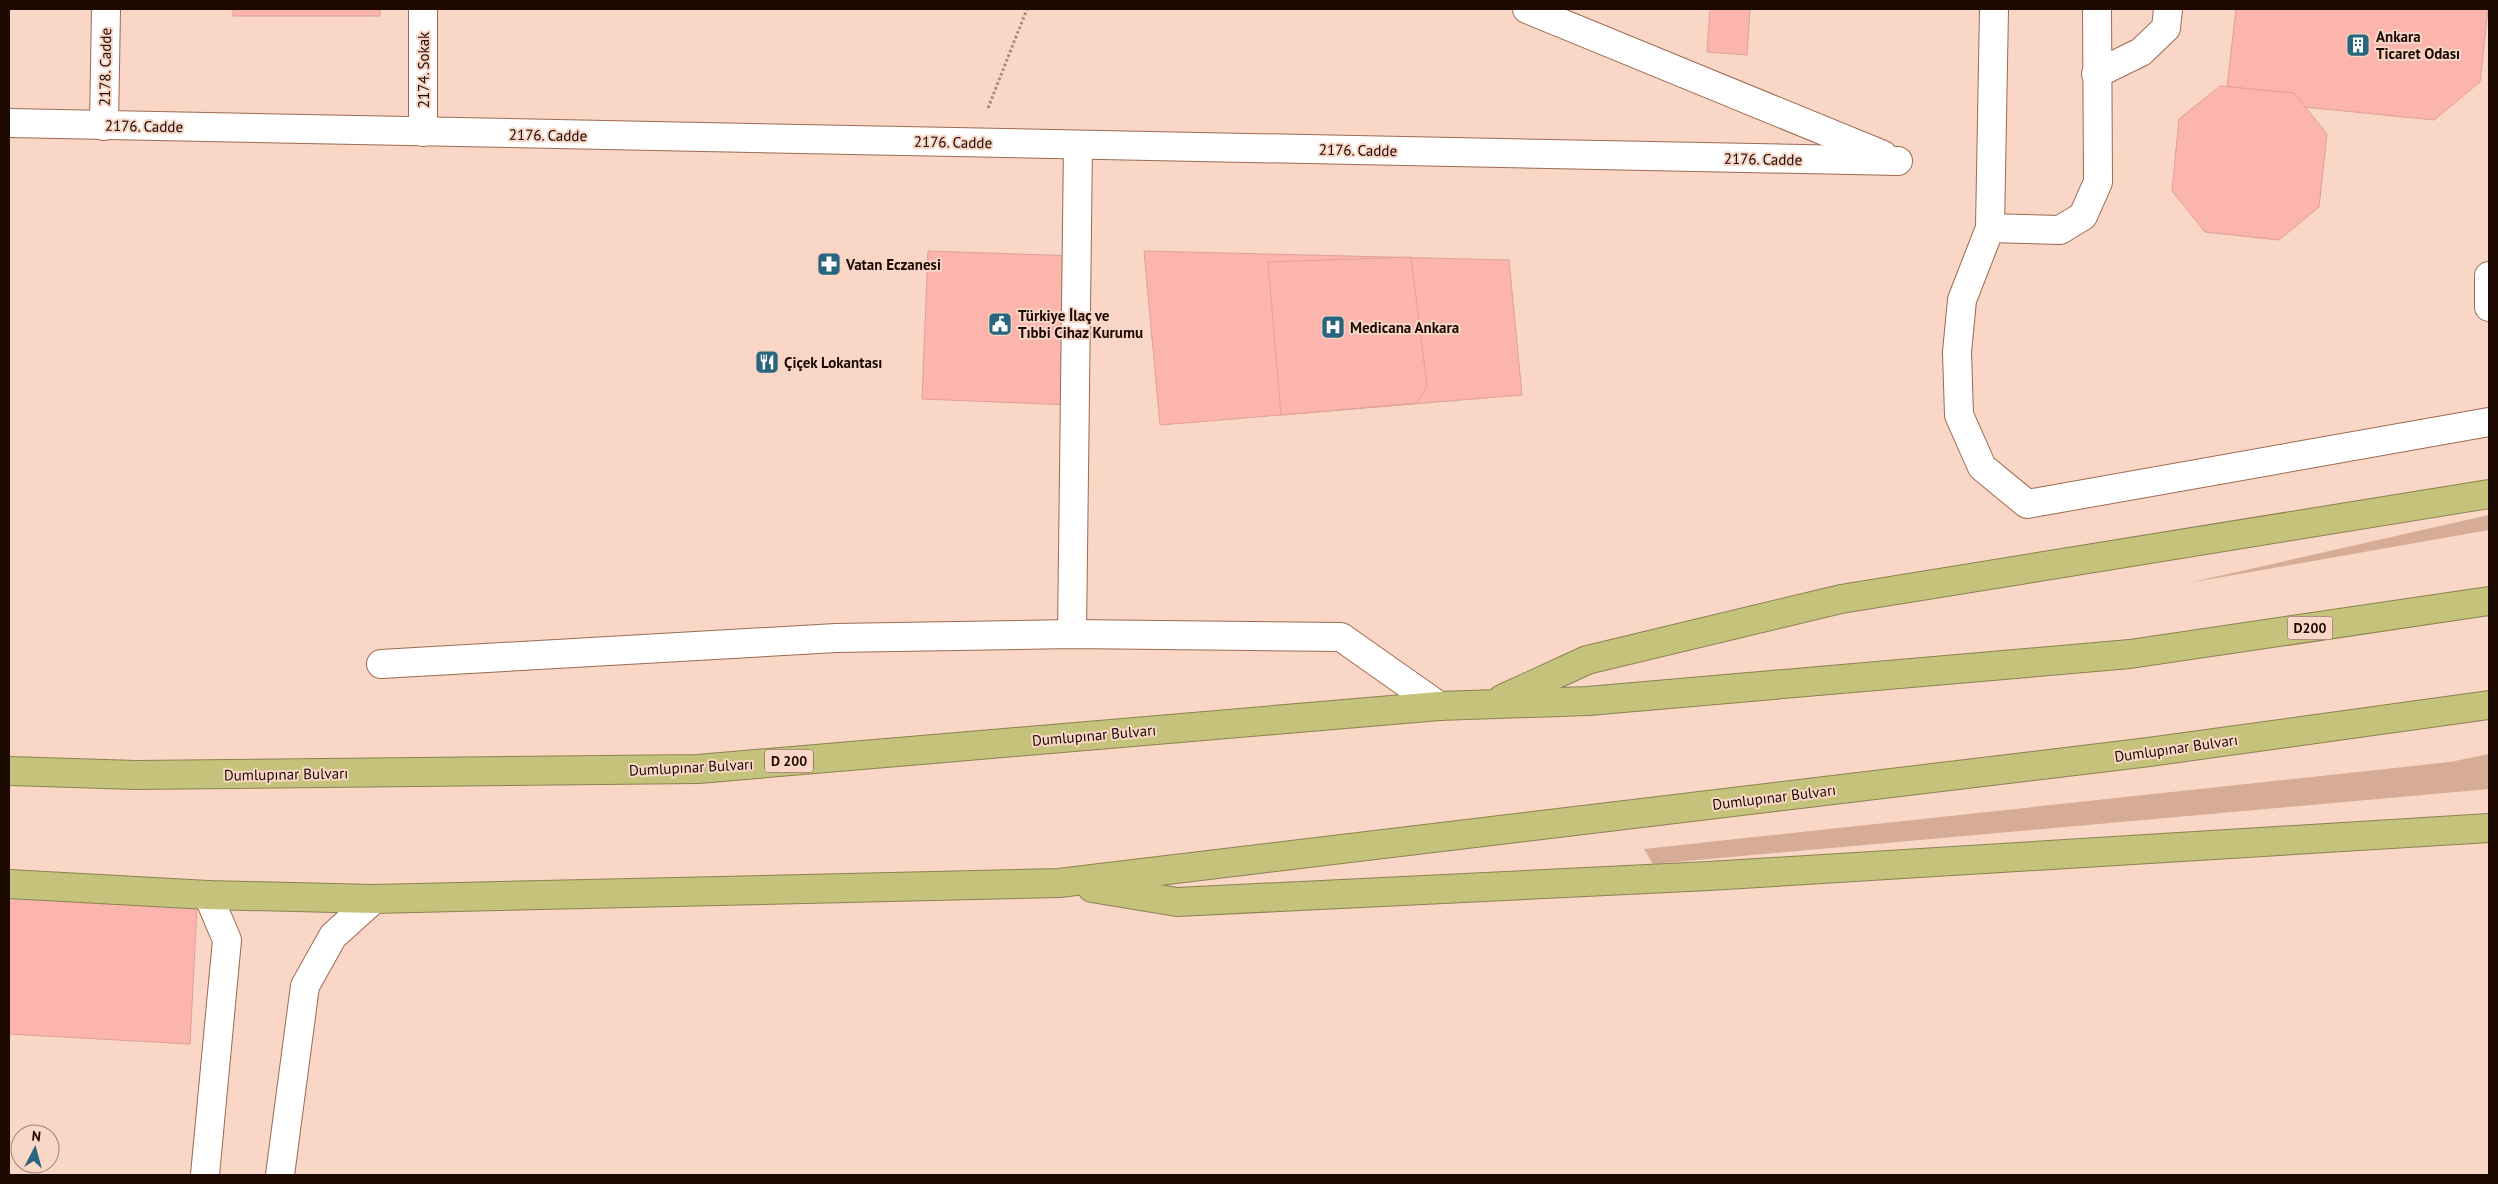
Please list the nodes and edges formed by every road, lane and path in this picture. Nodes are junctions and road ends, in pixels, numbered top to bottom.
1 (106, 9) edge
2 (423, 9) edge
3 (1027, 9) edge
4 (1527, 9) edge
5 (1994, 9) edge
6 (2097, 9) edge
7 (2168, 9) edge
8 (2096, 74) junction
9 (9, 124) edge
10 (104, 126) junction
11 (423, 132) junction
12 (975, 143) junction
13 (1078, 145) junction
14 (1990, 228) junction
15 (2489, 276) edge
16 (2489, 307) edge
17 (2489, 422) edge
18 (2489, 494) edge
19 (2489, 601) edge
20 (1072, 634) junction
21 (381, 664) dead end
22 (1490, 704) junction
23 (2489, 704) edge
24 (1439, 706) junction
25 (9, 771) edge
26 (2489, 828) edge
27 (1059, 883) junction
28 (9, 884) edge
29 (208, 895) junction
30 (374, 898) junction
31 (205, 1175) edge
32 (280, 1175) edge

1 - 10 street, 2178. Cadde
2 - 11 street, 2174. Sokak
3 - 12 path
4 - 13 street, 2176. Cadde
5 - 14 street
6 - 8 street
7 - 8 street
8 - 14 street
9 - 10 street, 2176. Cadde
10 - 11 street, 2176. Cadde
11 - 12 street, 2176. Cadde
12 - 13 street, 2176. Cadde
13 - 20 street
14 - 17 street
15 - 16 street
18 - 22 highway, Dumlupınar Bulvarı
19 - 22 highway, Dumlupınar Bulvarı / D200
20 - 21 street
20 - 24 street
22 - 24 highway, Dumlupınar Bulvarı
23 - 27 highway, Dumlupınar Bulvarı
24 - 25 highway, Dumlupınar Bulvarı / D 200
26 - 27 highway, Dumlupınar Bulvarı
27 - 30 highway, Dumlupınar Bulvarı
28 - 29 highway, Dumlupınar Bulvarı
29 - 30 highway, Dumlupınar Bulvarı
29 - 31 street
30 - 32 street

